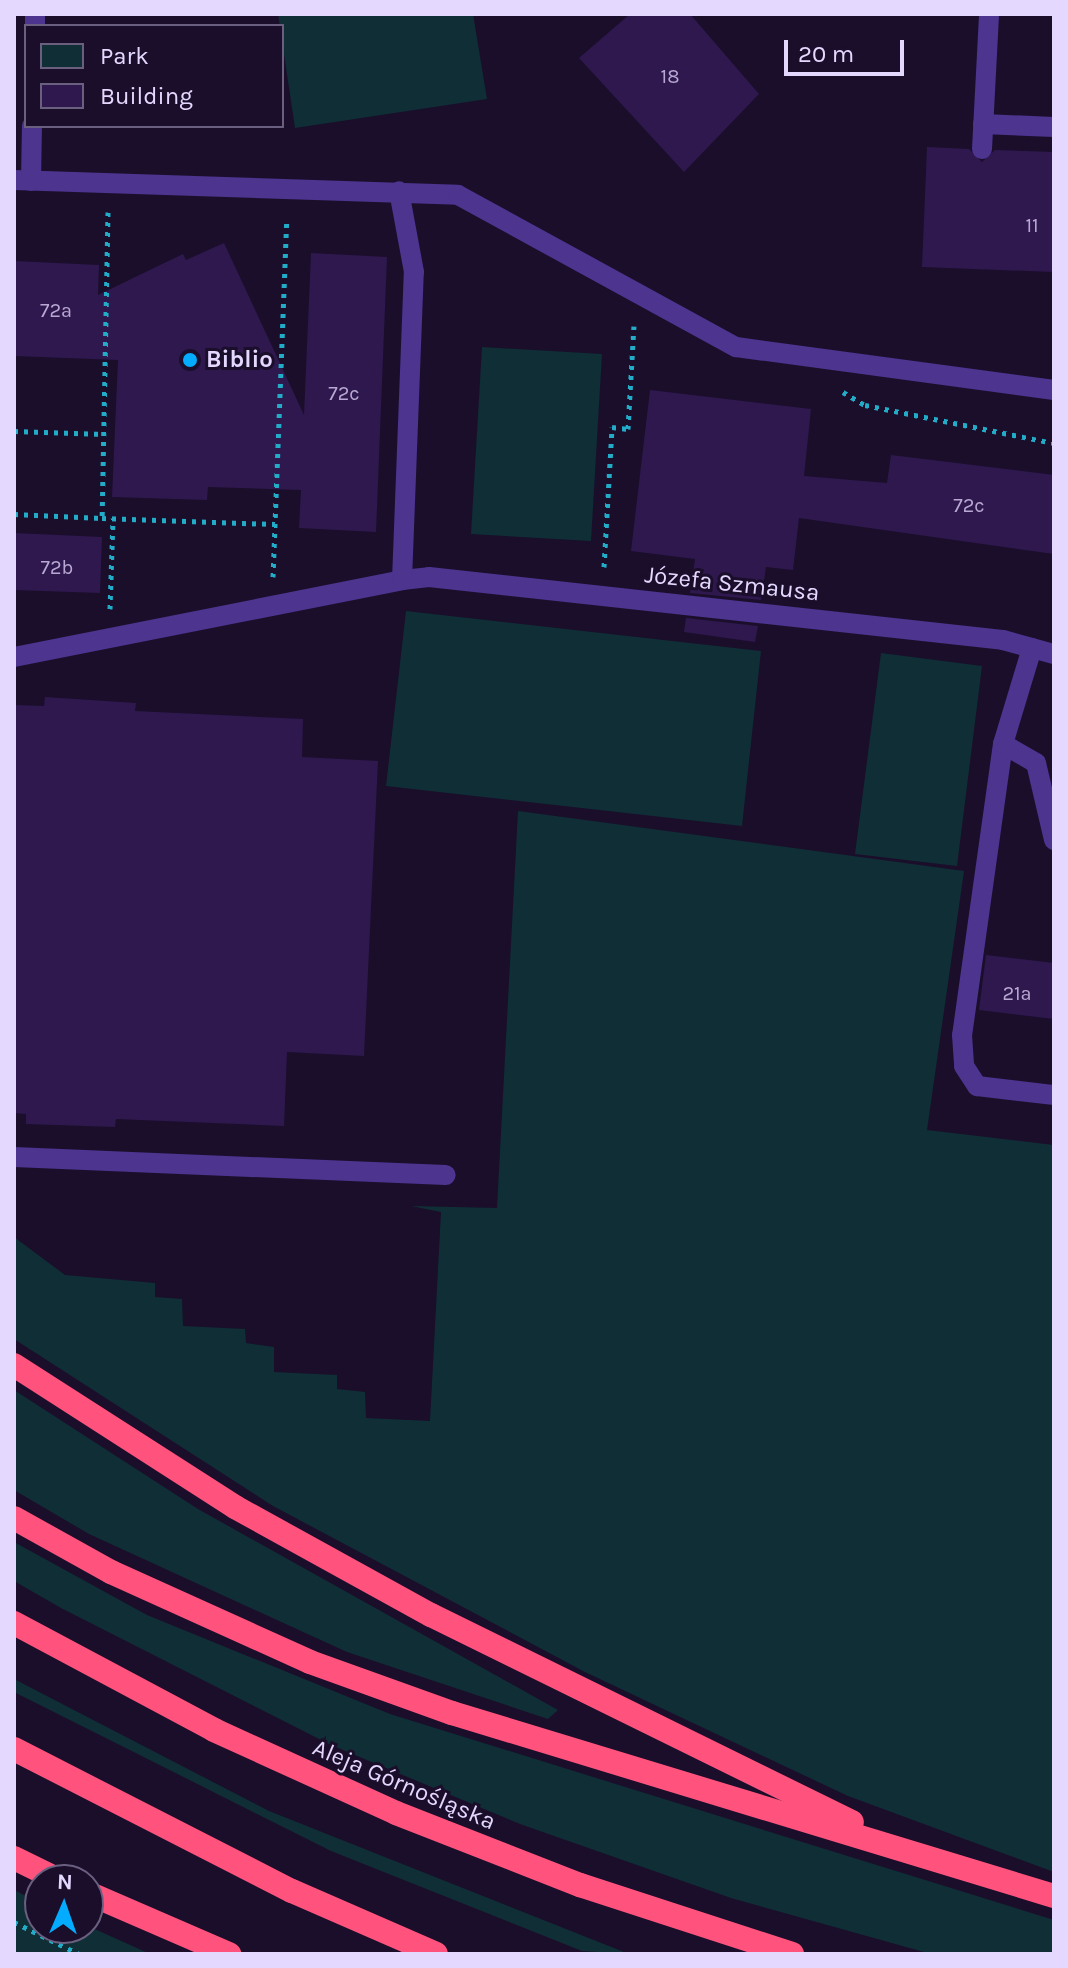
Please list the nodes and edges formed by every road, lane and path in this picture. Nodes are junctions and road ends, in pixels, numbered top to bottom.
1 (989, 14) edge
2 (983, 124) junction
3 (1054, 127) edge
4 (32, 128) edge
5 (982, 149) dead end
6 (22, 180) edge
7 (288, 188) junction
8 (399, 191) junction
9 (92, 205) dead end
10 (637, 293) junction
11 (1054, 390) edge
12 (14, 431) edge
13 (104, 434) junction
14 (14, 514) edge
15 (102, 518) junction
16 (113, 518) junction
17 (275, 524) junction
18 (402, 580) junction
19 (602, 595) junction
20 (272, 606) junction
21 (109, 639) junction
22 (1032, 648) junction
23 (1054, 654) edge
24 (14, 657) edge
25 (1003, 744) junction
26 (1054, 840) edge
27 (1054, 1095) edge
28 (14, 1157) edge
29 (446, 1175) dead end
30 (14, 1365) edge
31 (14, 1518) edge
32 (14, 1623) edge
33 (14, 1749) edge
34 (897, 1845) junction
35 (1054, 1896) edge
36 (104, 1900) edge
37 (14, 1922) edge
38 (79, 1954) edge
39 (229, 1954) edge
40 (436, 1954) edge
41 (792, 1954) edge

1 - 2 lane
2 - 3 lane
2 - 5 lane
4 - 6 lane
6 - 7 lane
7 - 8 lane
7 - 17 path
8 - 10 lane
8 - 18 lane
9 - 13 path
10 - 11 lane
10 - 19 path
12 - 13 path
13 - 15 path
14 - 15 path
15 - 16 path
16 - 17 path
16 - 21 path
17 - 20 path
18 - 19 lane, Józefa Szmausa
18 - 20 lane, Józefa Szmausa
19 - 22 lane, Józefa Szmausa
20 - 21 lane, Józefa Szmausa
21 - 24 lane, Józefa Szmausa
22 - 23 lane, Józefa Szmausa
22 - 25 lane
25 - 26 lane
25 - 27 lane
28 - 29 lane
30 - 34 highway
31 - 34 highway
32 - 41 highway, Aleja Górnośląska
33 - 40 highway
34 - 35 highway
36 - 39 highway
37 - 38 path

